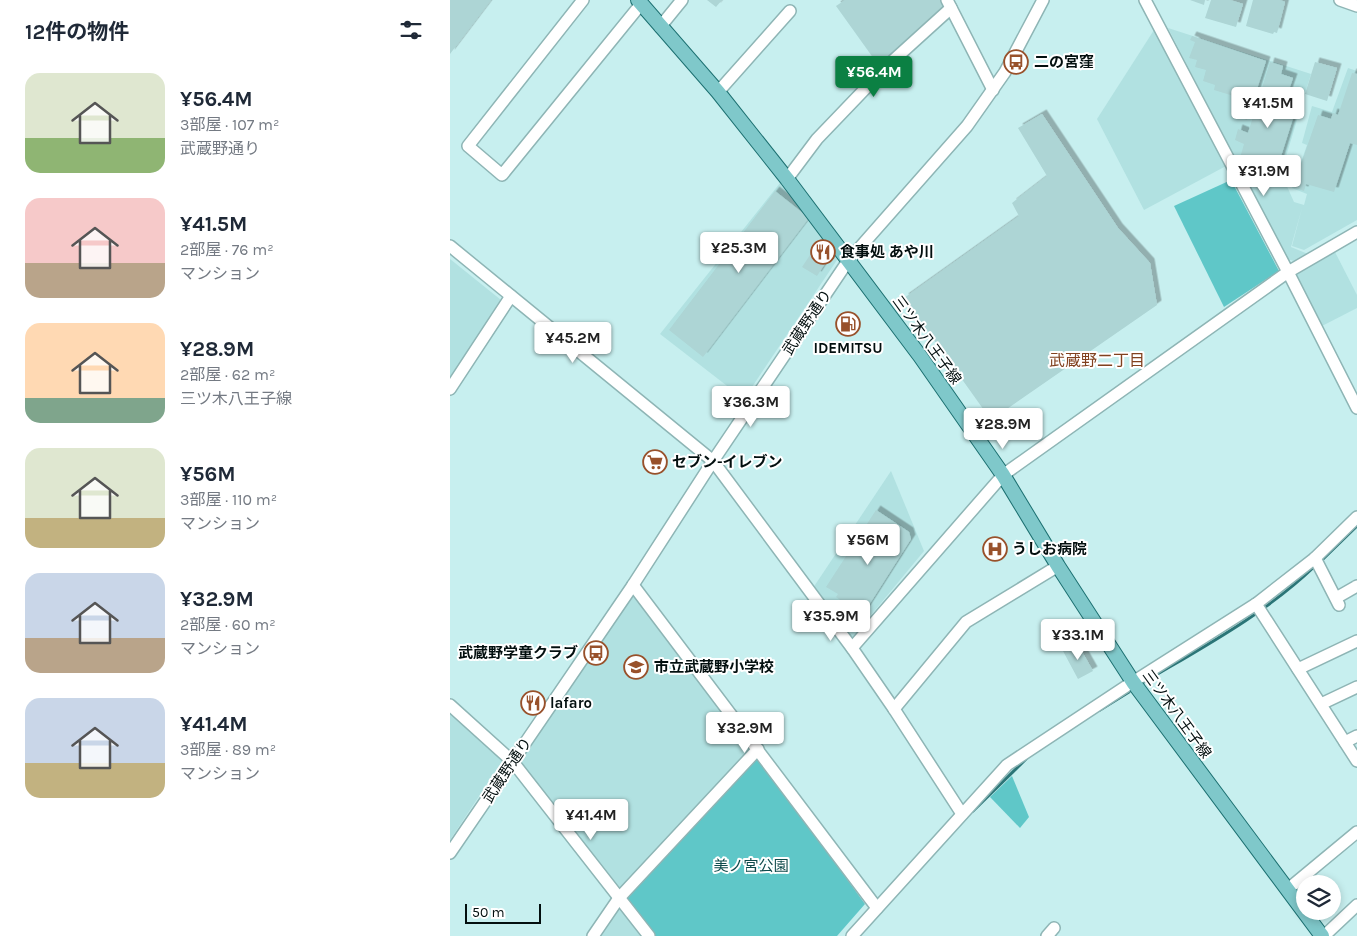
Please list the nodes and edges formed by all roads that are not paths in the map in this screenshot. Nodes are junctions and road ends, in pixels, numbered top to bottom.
1 (583, 0) edge
2 (682, 0) edge
3 (1043, 0) edge
4 (1145, 0) edge
5 (1340, 0) edge
6 (640, 2) edge
7 (949, 4) edge
8 (1357, 6) edge
9 (790, 11) dead end
10 (660, 27) junction
11 (994, 90) junction
12 (718, 92) junction
13 (787, 179) junction
14 (1357, 232) edge
15 (450, 246) edge
16 (848, 261) junction
17 (1288, 272) junction
18 (511, 296) junction
19 (450, 388) edge
20 (1357, 408) edge
21 (713, 461) junction
22 (1003, 475) junction
23 (1357, 517) edge
24 (1317, 562) junction
25 (1058, 566) junction
26 (633, 585) junction
27 (1357, 586) edge
28 (1259, 609) junction
29 (1357, 642) edge
30 (852, 648) junction
31 (1298, 669) junction
32 (1133, 682) junction
33 (1357, 687) edge
34 (1321, 704) junction
35 (450, 705) edge
36 (894, 709) junction
37 (1357, 736) edge
38 (1345, 742) junction
39 (758, 749) junction
40 (1357, 761) edge
41 (513, 762) junction
42 (962, 814) junction
43 (1357, 832) edge
44 (450, 853) edge
45 (1287, 890) junction
46 (620, 898) junction
47 (1357, 905) edge
48 (877, 908) junction
49 (593, 936) edge
50 (649, 936) edge
51 (852, 936) edge
52 (1323, 936) edge

1 - 6 street
2 - 10 street
3 - 11 street, 武蔵野通り
4 - 17 street
5 - 8 street
6 - 10 main road, 三ツ木八王子線
7 - 11 street
7 - 13 street
9 - 12 street
10 - 12 main road, 三ツ木八王子線
11 - 16 street, 武蔵野通り
12 - 13 main road, 三ツ木八王子線
13 - 16 main road, 三ツ木八王子線
14 - 17 street
15 - 18 street
16 - 21 street, 武蔵野通り
16 - 22 main road, 三ツ木八王子線
17 - 20 street
17 - 22 street
18 - 19 street
18 - 21 street
21 - 26 street, 武蔵野通り
21 - 30 street
22 - 25 main road, 三ツ木八王子線
22 - 30 street
23 - 24 street
24 - 27 street
24 - 28 street
25 - 32 main road, 三ツ木八王子線
25 - 36 street
26 - 39 street
26 - 41 street, 武蔵野通り
28 - 31 street
28 - 32 street
29 - 31 street
30 - 36 street
31 - 34 street
32 - 42 street
32 - 45 main road, 三ツ木八王子線
33 - 34 street
34 - 38 street
35 - 41 street
36 - 42 street
37 - 38 street
38 - 40 street
39 - 46 street
39 - 48 street
41 - 44 street, 武蔵野通り
41 - 46 street
42 - 48 street
43 - 45 street
45 - 52 main road, 三ツ木八王子線
46 - 49 street
46 - 50 street
47 - 52 street
48 - 51 street

